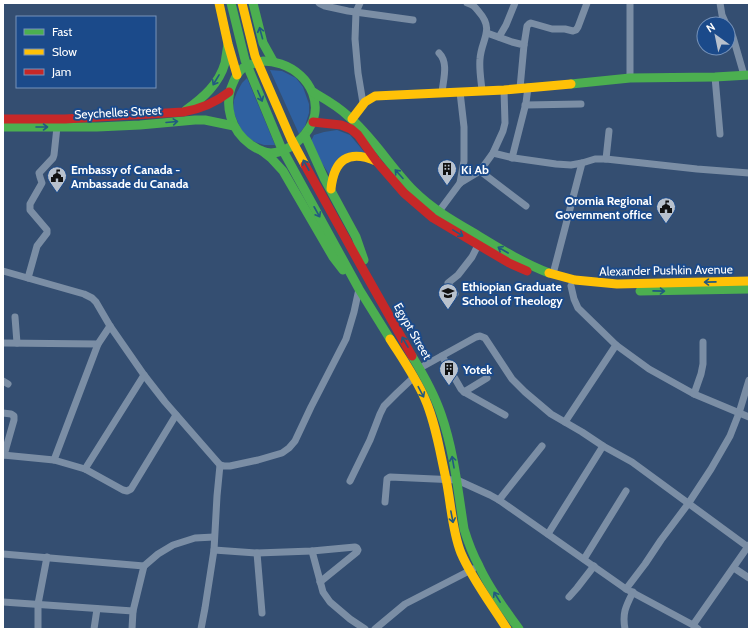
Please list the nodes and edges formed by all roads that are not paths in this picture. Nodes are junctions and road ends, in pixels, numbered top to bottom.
1 (219, 3) edge
2 (231, 3) edge
3 (242, 3) edge
4 (253, 3) edge
5 (319, 3) edge
6 (360, 3) edge
7 (515, 3) edge
8 (587, 3) edge
9 (720, 3) edge
10 (471, 4) edge
11 (628, 4) edge
12 (356, 12) junction
13 (722, 16) edge
14 (413, 20) dead end
15 (487, 33) junction
16 (499, 37) junction
17 (228, 44) junction
18 (524, 45) junction
19 (736, 45) edge
20 (439, 53) dead end
21 (259, 58) junction
22 (272, 61) junction
23 (241, 68) junction
24 (747, 75) edge
25 (630, 78) junction
26 (716, 78) junction
27 (524, 88) junction
28 (482, 90) junction
29 (504, 90) junction
30 (229, 92) junction
31 (313, 92) junction
32 (460, 92) junction
33 (442, 93) junction
34 (363, 103) junction
35 (581, 104) dead end
36 (525, 105) junction
37 (183, 112) junction
38 (3, 119) edge
39 (352, 119) junction
40 (313, 122) junction
41 (234, 126) junction
42 (3, 127) edge
43 (57, 127) junction
44 (609, 131) dead end
45 (720, 134) dead end
46 (302, 138) junction
47 (261, 151) junction
48 (493, 153) junction
49 (512, 158) junction
50 (606, 160) junction
51 (377, 162) junction
52 (582, 163) junction
53 (480, 171) junction
54 (749, 173) edge
55 (460, 183) junction
56 (331, 189) junction
57 (526, 206) dead end
58 (436, 215) junction
59 (478, 245) junction
60 (518, 263) junction
61 (3, 271) edge
62 (365, 273) junction
63 (553, 274) junction
64 (28, 278) junction
65 (749, 281) edge
66 (571, 286) junction
67 (359, 288) junction
68 (749, 289) edge
69 (455, 294) dead end
70 (16, 317) dead end
71 (110, 326) junction
72 (702, 342) dead end
73 (3, 343) edge
74 (17, 343) junction
75 (98, 344) junction
76 (616, 345) junction
77 (442, 356) junction
78 (420, 368) junction
79 (144, 375) junction
80 (414, 377) junction
81 (486, 378) dead end
82 (749, 380) edge
83 (464, 392) junction
84 (694, 394) junction
85 (3, 413) edge
86 (739, 413) junction
87 (176, 415) junction
88 (505, 415) dead end
89 (749, 417) edge
90 (565, 422) junction
91 (542, 446) dead end
92 (603, 446) junction
93 (4, 455) edge
94 (54, 460) junction
95 (220, 465) junction
96 (85, 469) junction
97 (446, 480) junction
98 (457, 480) junction
99 (350, 481) dead end
100 (626, 491) dead end
101 (499, 500) junction
102 (385, 502) dead end
103 (688, 504) junction
104 (548, 534) junction
105 (214, 537) junction
106 (748, 546) edge
107 (214, 550) junction
108 (312, 551) junction
109 (257, 553) junction
110 (3, 554) edge
111 (47, 557) junction
112 (584, 559) junction
113 (144, 566) junction
114 (479, 566) junction
115 (594, 566) junction
116 (734, 568) junction
117 (470, 571) junction
118 (749, 578) edge
119 (320, 582) junction
120 (630, 590) junction
121 (568, 597) dead end
122 (3, 602) edge
123 (38, 604) junction
124 (97, 609) junction
125 (133, 611) junction
126 (262, 613) dead end
127 (695, 627) edge
128 (38, 629) edge
129 (94, 629) edge
130 (132, 629) edge
131 (201, 629) edge
132 (365, 629) edge
133 (375, 629) edge
134 (507, 629) edge
135 (519, 629) edge
136 (625, 629) edge

1 - 17 main road
2 - 23 main road
3 - 21 main road, Egypt Street
22 -> 4 main road
5 - 12 street
6 - 12 street
7 - 16 street
8 - 18 street
9 - 13 street
10 - 15 street
11 - 25 street
12 - 14 street
12 - 34 street
15 - 16 street
15 - 28 street
16 - 18 street
17 - 23 main road
17 -> 37 main road
18 - 27 street
19 - 24 street
20 - 33 street
21 - 22 main road
21 - 23 main road
62 -> 21 main road, Egypt Street
22 - 31 main road, Alexander Pushkin Avenue
23 - 30 main road
23 -> 67 main road, Egypt Street
24 - 26 main road
25 - 26 main road
25 - 27 main road
26 - 45 street
27 - 29 main road
27 - 36 street
28 - 29 main road
28 - 32 main road
29 - 48 street
30 - 37 main road, Seychelles Street
30 - 41 main road
31 - 39 main road, Alexander Pushkin Avenue
31 - 40 main road
32 - 33 main road
32 - 55 street
33 - 34 main road
34 - 39 main road
35 - 36 street
36 - 49 street
37 - 38 main road, Seychelles Street
58 -> 39 main road, Alexander Pushkin Avenue
40 - 46 main road
40 - 51 main road, Alexander Pushkin Avenue
43 -> 41 main road, Seychelles Street
41 - 47 main road
42 -> 43 main road, Seychelles Street
43 - 64 street
44 - 50 street
46 - 47 main road
46 - 56 main road
47 - 67 main road
48 - 49 street
48 - 53 street
49 - 52 street
50 - 52 street
50 - 54 street
51 - 56 main road
51 - 58 main road, Alexander Pushkin Avenue
52 - 63 street
53 - 55 street
53 - 57 street
55 - 58 street
56 - 62 main road
58 -> 59 main road, Alexander Pushkin Avenue
60 -> 58 main road, Alexander Pushkin Avenue
59 - 60 main road, Alexander Pushkin Avenue
59 - 69 street
60 - 63 main road, Alexander Pushkin Avenue
60 - 66 main road, Alexander Pushkin Avenue
61 - 64 street
78 -> 62 main road, Egypt Street
65 -> 63 main road, Alexander Pushkin Avenue
64 - 71 street
66 -> 68 main road, Alexander Pushkin Avenue
66 - 76 street
67 - 80 main road, Egypt Street
67 - 95 street
70 - 74 street
71 - 75 street
71 - 79 street
72 - 84 street
73 - 74 street
74 - 75 street
75 - 94 street
76 - 84 street
76 - 90 street
77 - 78 street
77 - 83 street
77 - 90 street
98 -> 78 main road, Egypt Street
79 - 87 street
79 - 96 street
80 -> 97 main road, Egypt Street
80 - 99 street
81 - 83 street
82 - 86 street
83 - 88 street
84 - 86 street
85 - 93 street
86 - 89 street
86 - 103 street
87 - 95 street
87 - 96 street
90 - 92 street
91 - 101 street
92 - 103 street
92 - 104 street
93 - 94 street
94 - 96 street
95 - 105 street
97 - 98 street
97 - 102 street
97 -> 117 main road, Egypt Street
98 - 101 street
98 - 114 main road, Egypt Street
100 - 112 street
101 - 104 street
103 - 106 street
103 - 120 street
104 - 112 street
105 - 107 street
105 - 113 street
106 - 116 street
107 - 109 street
107 - 131 street
108 - 109 street
108 - 119 street
108 - 119 street
109 - 126 street
110 - 111 street
111 - 113 street
111 - 123 street
112 - 115 street
113 - 125 street
114 - 117 street
135 -> 114 main road, Egypt Street
115 - 120 street
115 - 121 street
116 - 118 street
116 - 127 street
117 - 133 street
117 - 134 main road, Egypt Street
119 - 132 street
120 - 127 street
120 - 136 street
122 - 123 street
123 - 124 street
123 - 128 street
124 - 125 street
124 - 129 street
125 - 130 street

